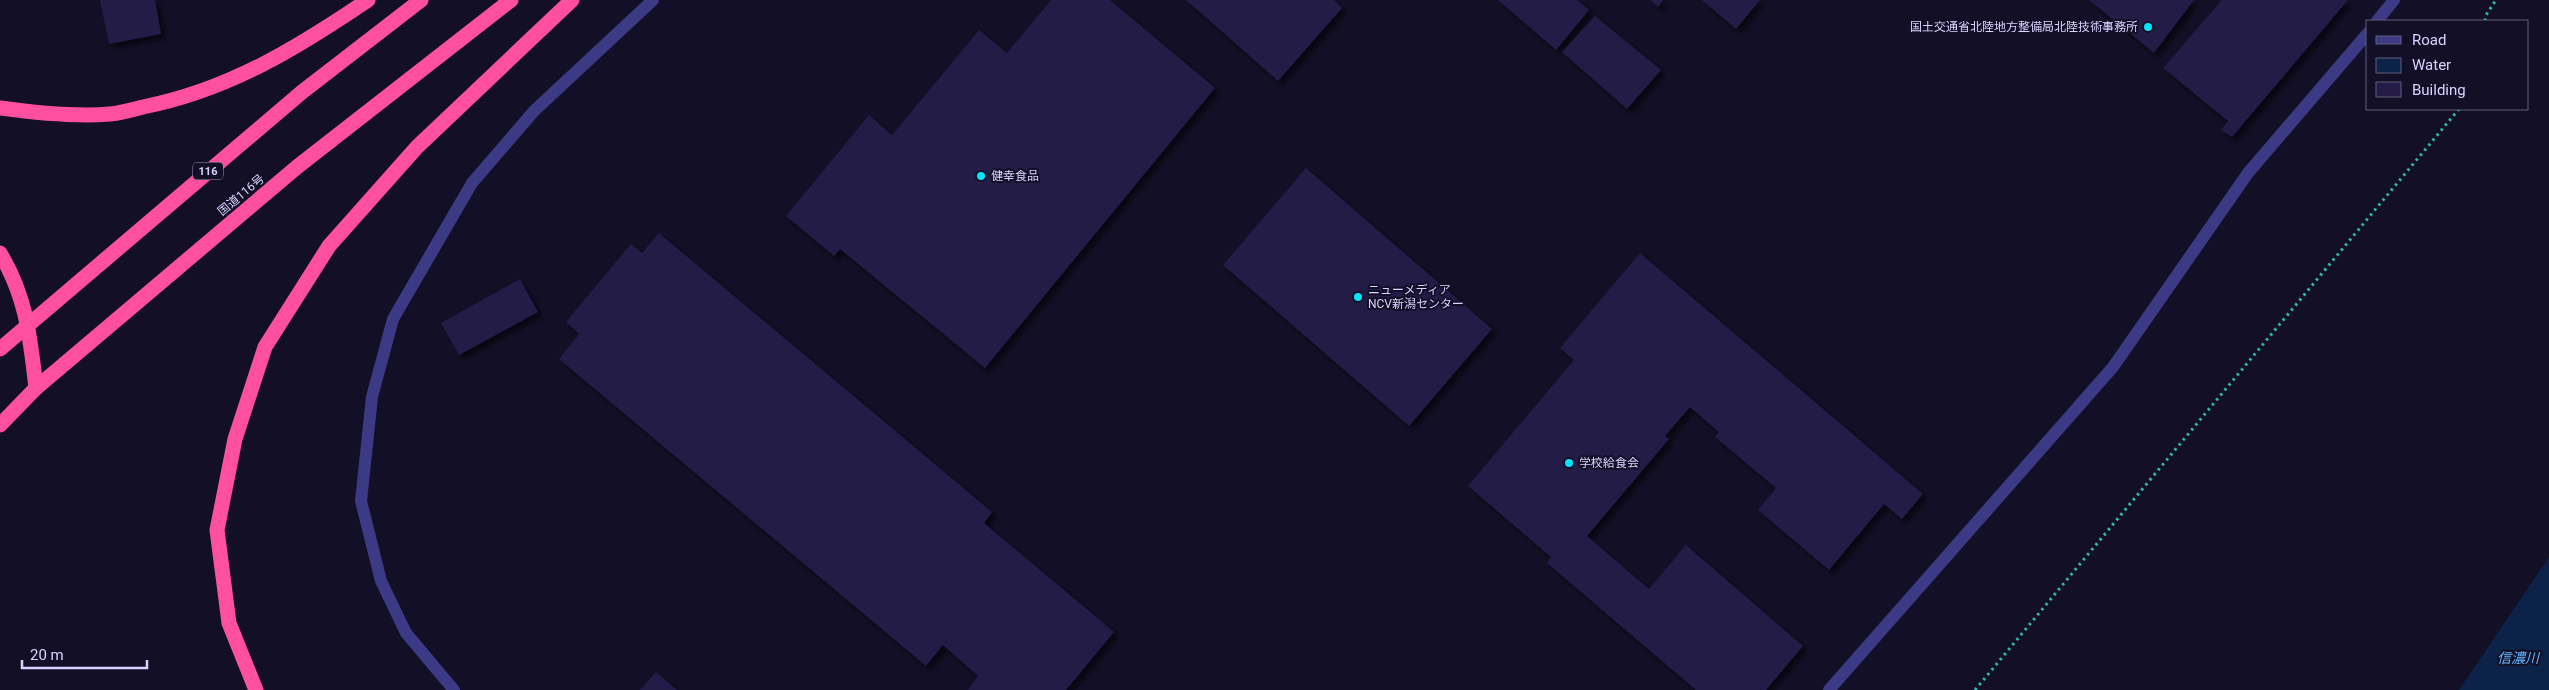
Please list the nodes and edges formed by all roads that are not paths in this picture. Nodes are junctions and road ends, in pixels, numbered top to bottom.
1 (368, 0) edge
2 (421, 0) edge
3 (511, 0) edge
4 (572, 0) edge
5 (652, 0) edge
6 (2394, 0) edge
7 (2378, 20) edge
8 (2366, 35) edge
9 (0, 108) edge
10 (0, 253) edge
11 (28, 323) junction
12 (0, 348) edge
13 (36, 388) junction
14 (0, 425) edge
15 (256, 690) edge
16 (454, 690) edge
17 (1829, 690) edge

1 - 9 highway
2 - 11 highway, 116
3 - 13 highway, 国道116号
4 - 15 highway
5 - 16 street
6 - 7 street
8 - 17 street
10 - 11 highway
11 - 12 highway, 116
11 - 13 highway
13 - 14 highway, 国道116号

